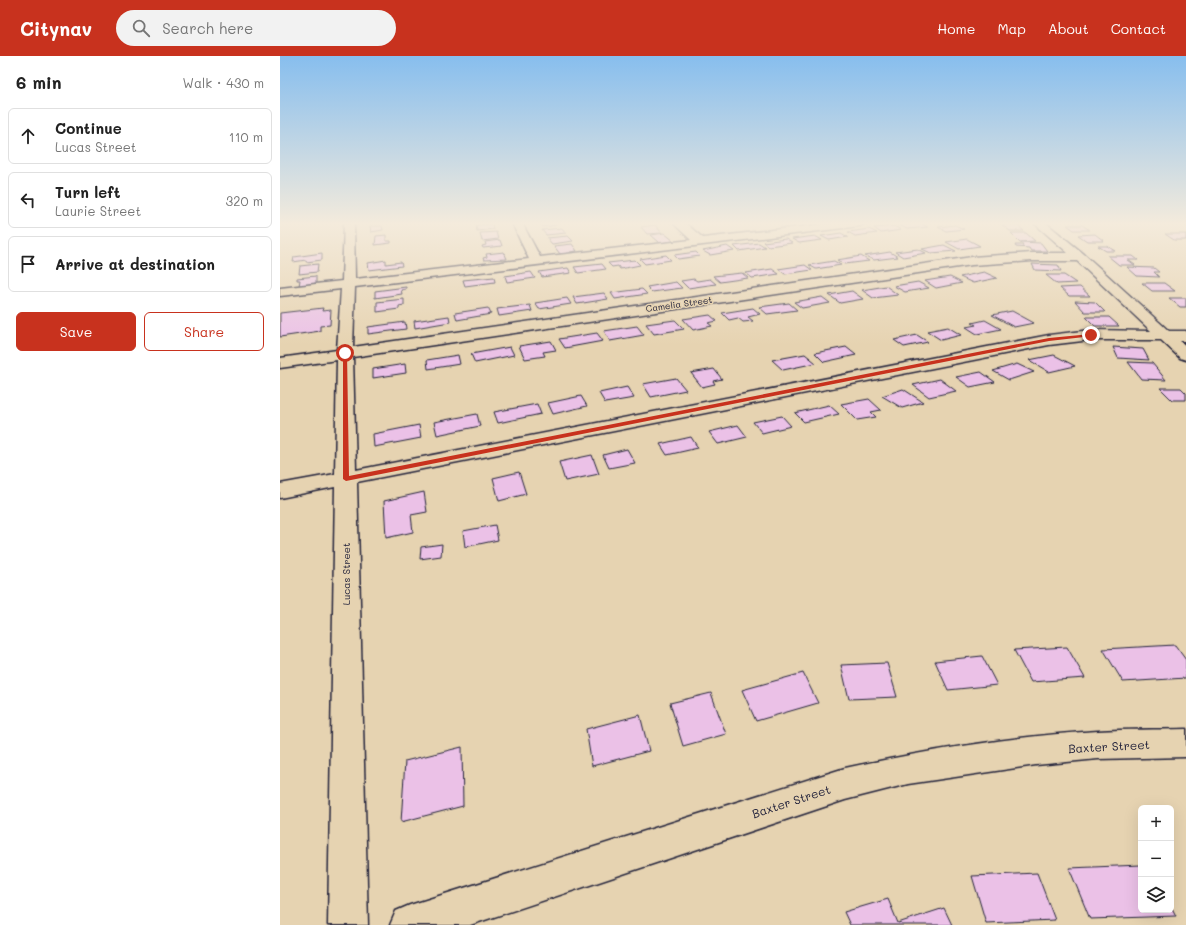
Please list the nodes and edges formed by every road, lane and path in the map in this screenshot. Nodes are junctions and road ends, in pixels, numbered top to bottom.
1 (349, 264) edge
2 (523, 264) edge
3 (953, 264) edge
4 (1087, 264) edge
5 (347, 284) junction
6 (280, 292) edge
7 (1166, 336) junction
8 (1186, 336) edge
9 (345, 353) junction
10 (1186, 355) edge
11 (280, 363) edge
12 (346, 479) junction
13 (280, 491) edge
14 (1186, 743) edge
15 (348, 925) edge
16 (410, 925) edge

1 - 5 street, Lucas Street
2 - 5 street
3 - 9 street, Camelia Street
4 - 7 street
5 - 6 street
5 - 9 street, Lucas Street
7 - 8 street
7 - 10 street
7 - 12 street
9 - 11 street, Camelia Street
9 - 12 street, Lucas Street
12 - 13 street
12 - 15 street, Lucas Street
14 - 16 street, Baxter Street

